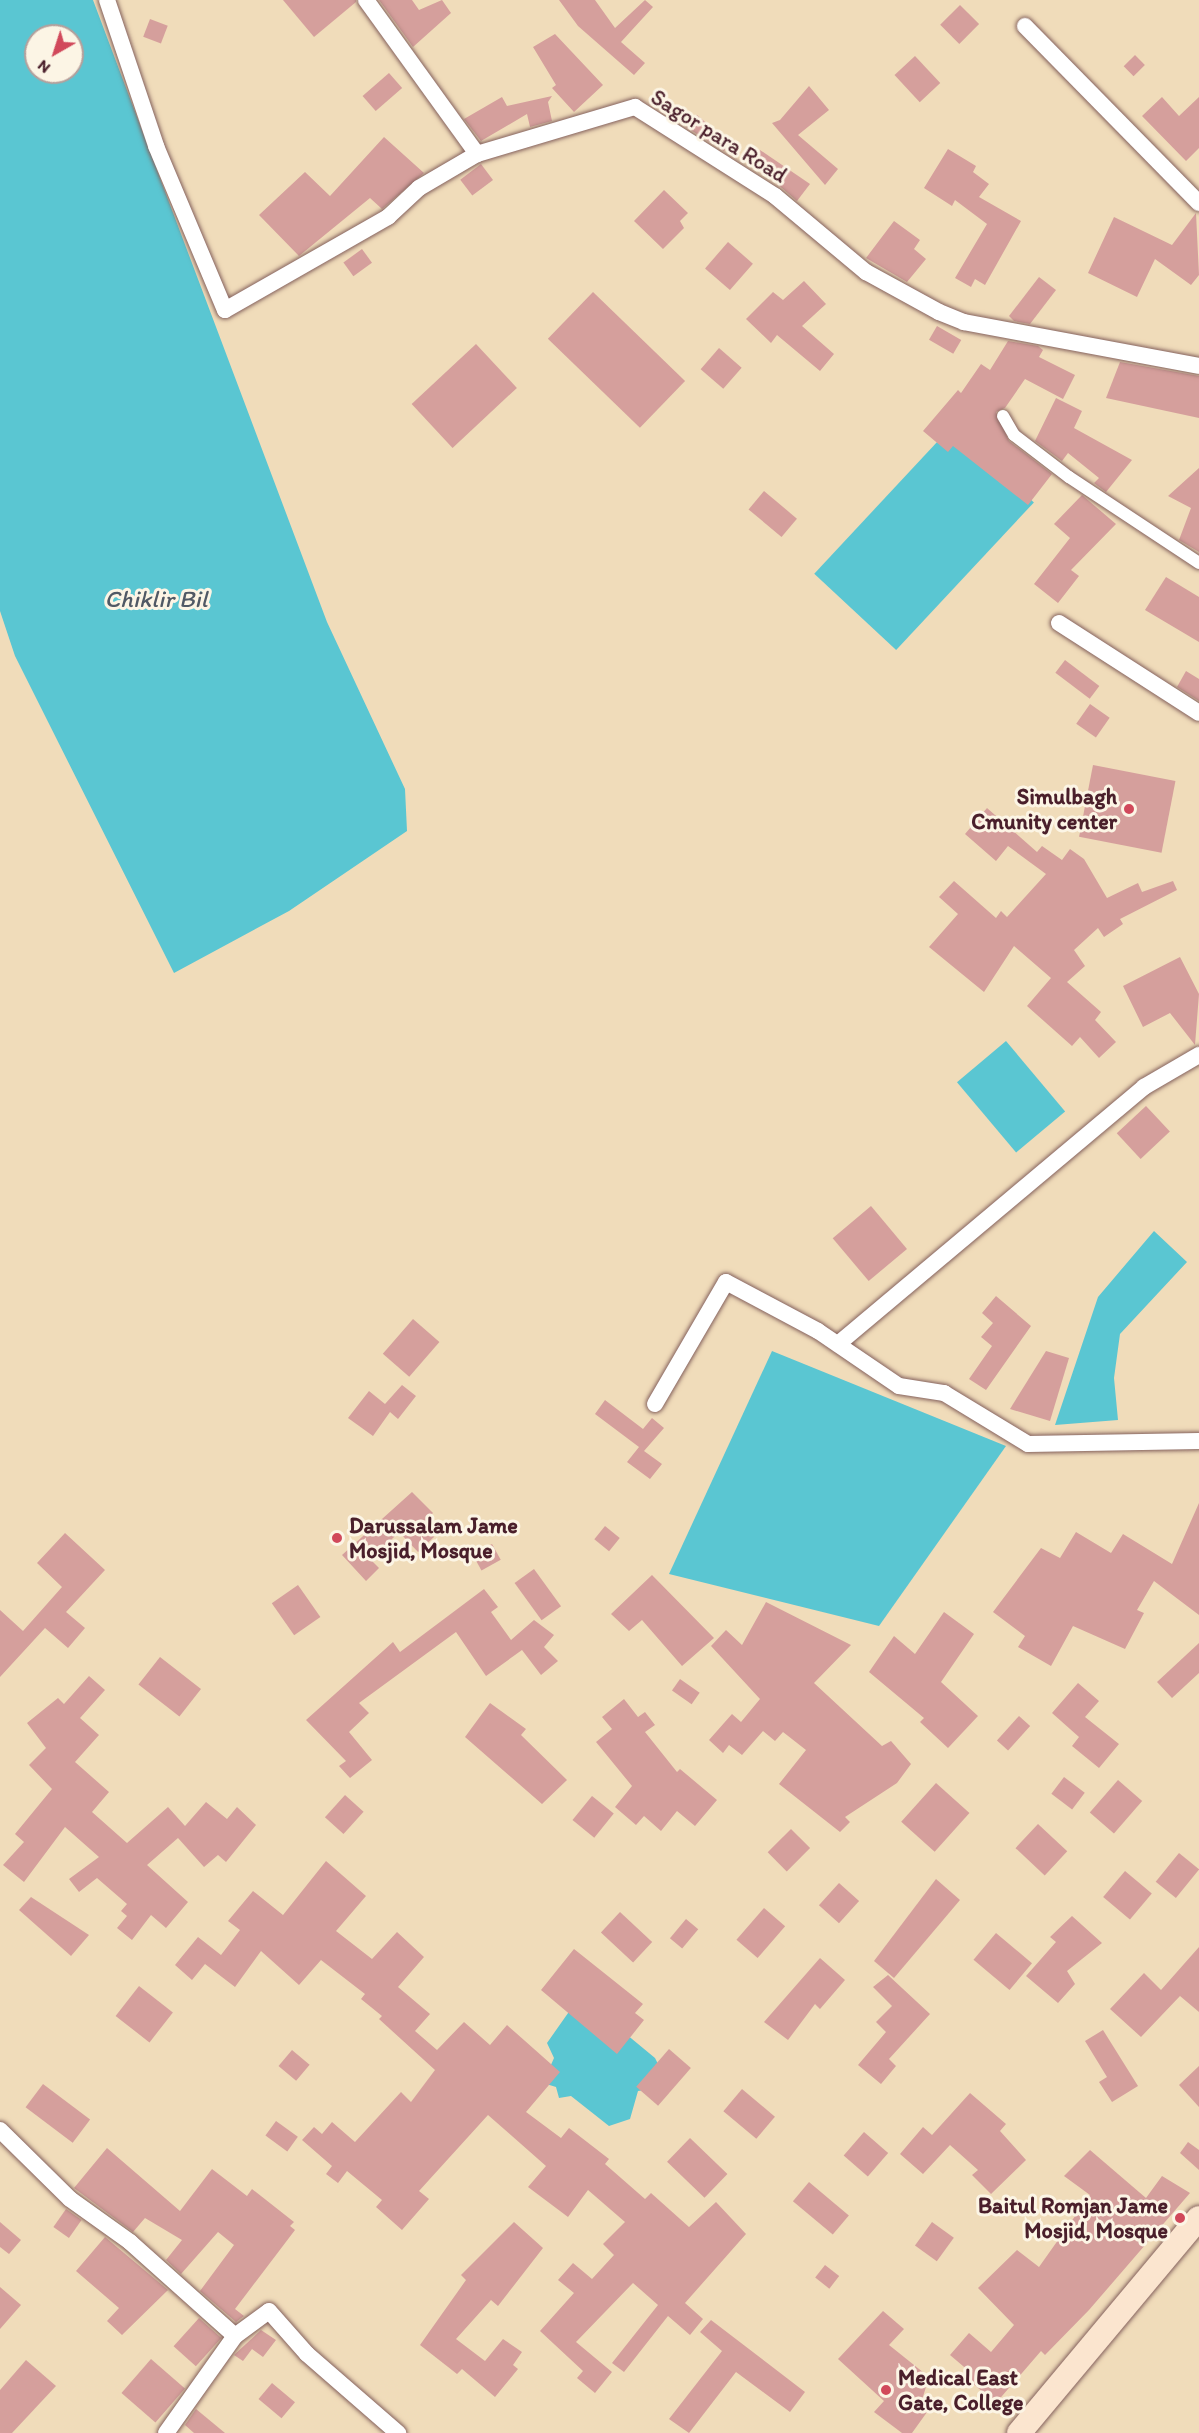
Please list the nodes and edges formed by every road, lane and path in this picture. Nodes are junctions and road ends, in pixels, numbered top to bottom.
1 (107, 0) edge
2 (366, 0) edge
3 (1025, 26) dead end
4 (477, 154) junction
5 (1199, 203) edge
6 (1199, 366) edge
7 (1003, 416) dead end
8 (1199, 563) edge
9 (1059, 623) dead end
10 (1199, 713) edge
11 (1199, 1055) edge
12 (838, 1344) junction
13 (655, 1404) dead end
14 (1199, 1441) edge
15 (0, 2130) edge
16 (1199, 2218) edge
17 (235, 2336) junction
18 (166, 2433) edge
19 (398, 2433) edge
20 (1019, 2433) edge

1 - 4 street, Sagor para Road
2 - 4 street
3 - 5 street
4 - 6 street, Sagor para Road
7 - 8 street
9 - 10 street
11 - 12 street
12 - 13 street
12 - 14 street
15 - 17 street
16 - 20 main road
17 - 18 street
17 - 19 street

